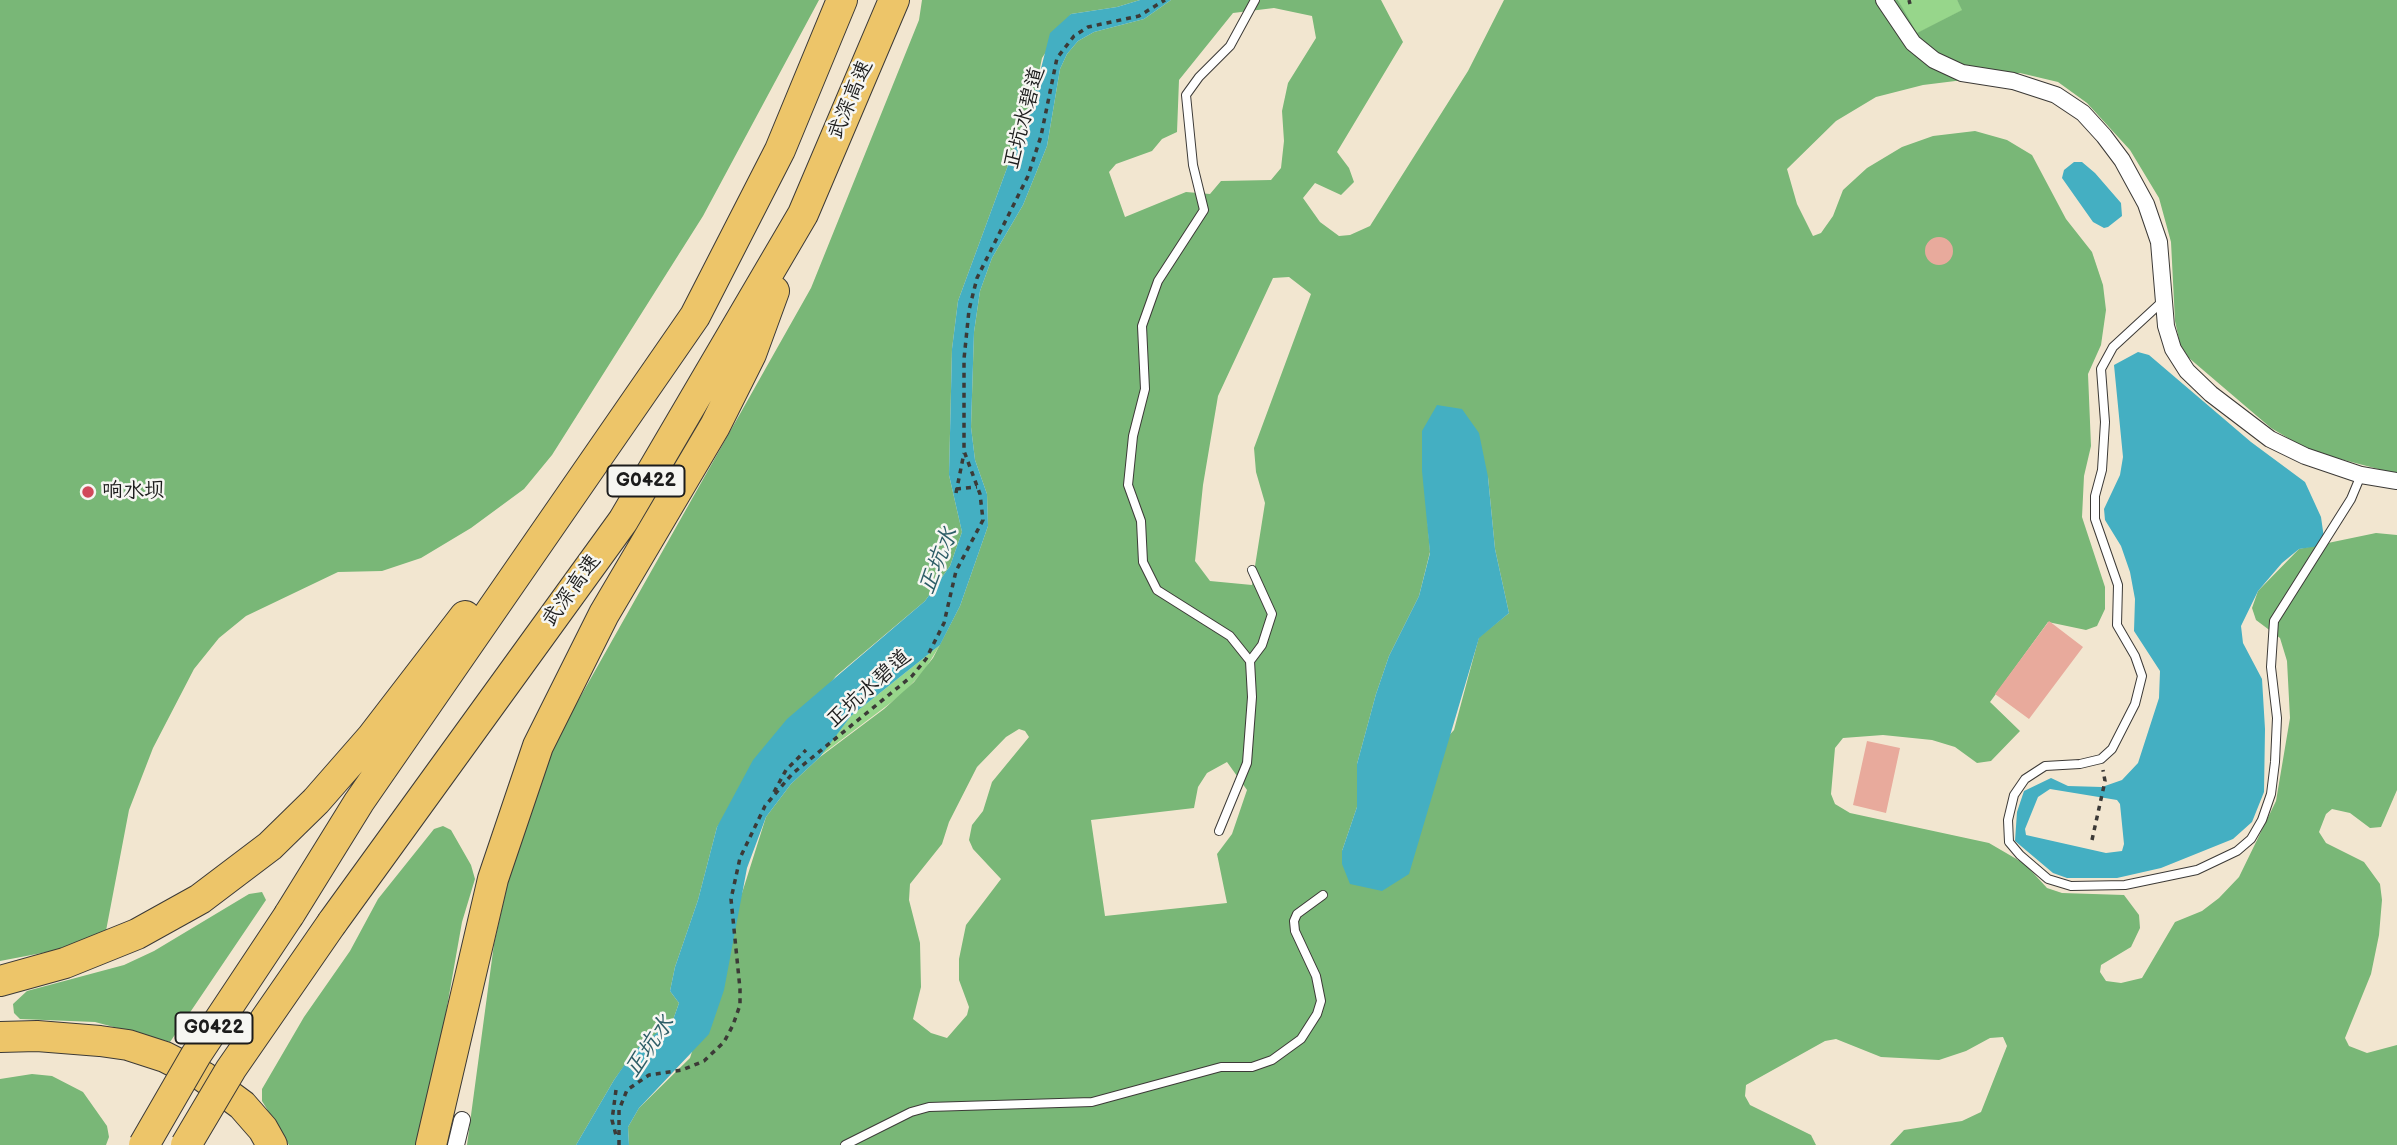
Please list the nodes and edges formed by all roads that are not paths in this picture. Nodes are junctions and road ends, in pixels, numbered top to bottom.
1 (842, 0) edge
2 (894, 0) edge
3 (1255, 0) edge
4 (1884, 0) edge
5 (803, 214) junction
6 (2164, 300) junction
7 (695, 316) junction
8 (2361, 475) junction
9 (2397, 481) edge
10 (1252, 570) dead end
11 (1250, 661) junction
12 (1219, 831) dead end
13 (1323, 895) dead end
14 (0, 982) edge
15 (0, 1037) edge
16 (461, 1120) dead end
17 (144, 1145) edge
18 (186, 1145) edge
19 (272, 1145) edge
20 (431, 1145) edge
21 (456, 1145) edge
22 (845, 1145) edge

1 - 7 highway, G0422
2 - 5 highway, 武深高速 / G0422
3 - 11 lane
4 - 6 street
5 - 18 highway, 武深高速 / G0422, bridge
5 - 20 highway
6 - 8 street
6 - 8 lane
7 - 14 highway
7 - 17 highway, G0422, bridge
8 - 9 street
10 - 11 lane
11 - 12 lane
13 - 22 lane
15 - 19 highway, bridge
16 - 21 street

